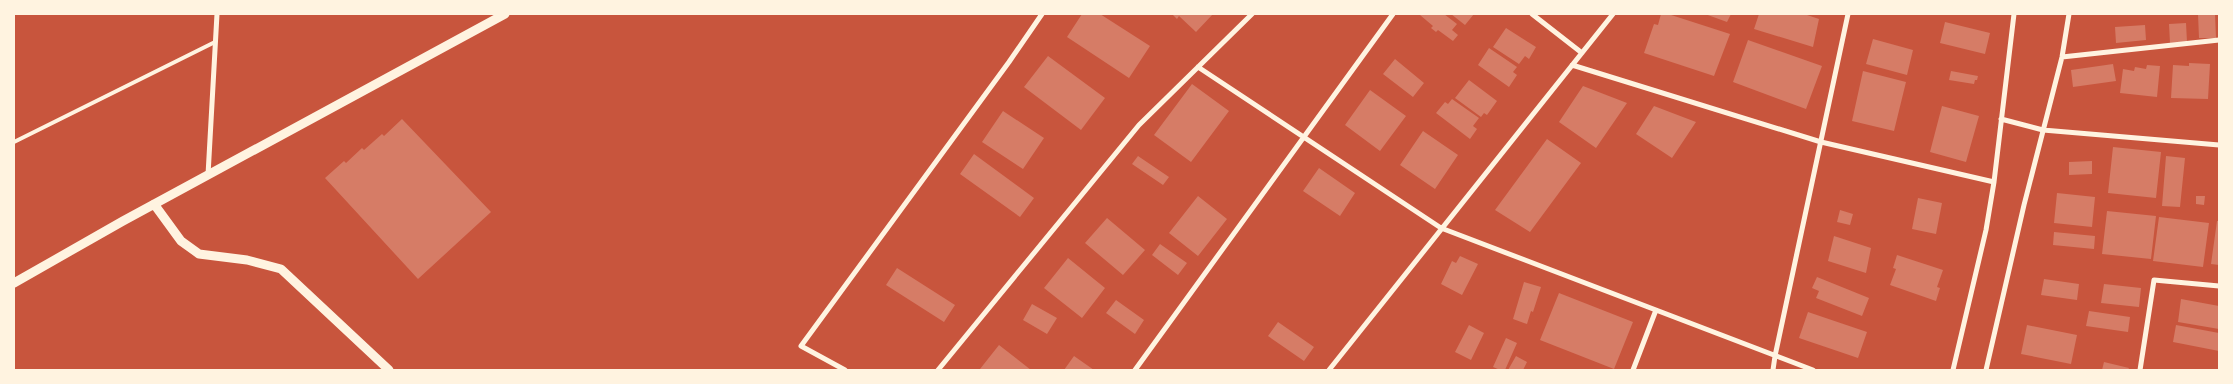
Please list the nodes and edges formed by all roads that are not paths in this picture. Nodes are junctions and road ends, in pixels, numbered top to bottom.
1 (217, 14) edge
2 (506, 14) edge
3 (1042, 14) edge
4 (1252, 14) edge
5 (1393, 14) edge
6 (1532, 14) edge
7 (1613, 14) edge
8 (1848, 14) edge
9 (2014, 14) edge
10 (2069, 14) edge
11 (2219, 40) edge
12 (215, 42) junction
13 (1582, 53) junction
14 (2062, 57) junction
15 (1572, 65) junction
16 (1198, 67) junction
17 (2001, 119) junction
18 (2043, 130) junction
19 (1304, 137) junction
20 (14, 142) edge
21 (1821, 142) junction
22 (2219, 145) edge
23 (208, 176) junction
24 (1994, 182) junction
25 (154, 204) junction
26 (1441, 228) junction
27 (14, 283) edge
28 (2219, 286) edge
29 (1656, 310) junction
30 (1774, 356) junction
31 (389, 370) edge
32 (845, 370) edge
33 (938, 370) edge
34 (1135, 370) edge
35 (1329, 370) edge
36 (1633, 370) edge
37 (1773, 370) edge
38 (1813, 370) edge
39 (1953, 370) edge
40 (1986, 370) edge
41 (2140, 370) edge

1 - 12 street
2 - 23 street
3 - 32 street
4 - 16 street
5 - 19 street
6 - 13 street
7 - 13 street
8 - 21 street
9 - 17 street
10 - 14 street
11 - 14 street
12 - 20 lane
12 - 23 street
13 - 15 street
14 - 18 street
15 - 21 street
15 - 26 street
16 - 19 street
16 - 33 street
17 - 18 street
17 - 24 street
18 - 22 street
18 - 40 street
19 - 26 street
19 - 34 street
21 - 24 street
21 - 30 street
23 - 25 street
24 - 39 street
25 - 27 street
25 - 31 street
26 - 29 street
26 - 35 street
28 - 41 street
29 - 30 street
29 - 36 street
30 - 37 street
30 - 38 street

